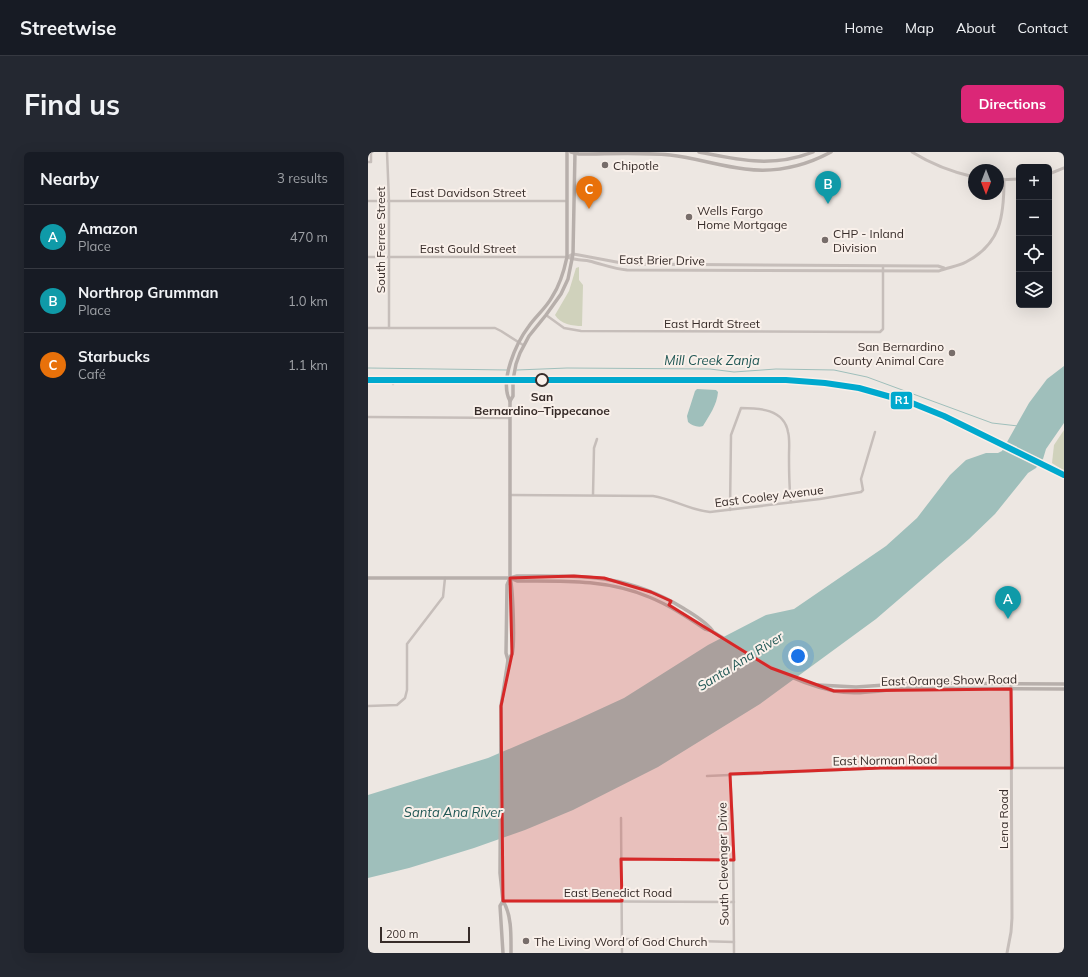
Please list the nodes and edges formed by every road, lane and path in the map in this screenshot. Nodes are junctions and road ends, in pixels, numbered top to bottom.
1 (371, 152) edge
2 (388, 152) edge
3 (567, 152) edge
4 (573, 152) edge
5 (699, 152) edge
6 (813, 152) edge
7 (831, 152) edge
8 (912, 152) edge
9 (368, 162) edge
10 (1064, 168) edge
11 (1052, 173) edge
12 (968, 175) edge
13 (1016, 179) edge
14 (1004, 180) edge
15 (1003, 200) edge
16 (368, 201) edge
17 (389, 201) junction
18 (567, 201) junction
19 (573, 254) junction
20 (368, 257) edge
21 (388, 257) junction
22 (567, 257) junction
23 (573, 259) junction
24 (883, 266) junction
25 (944, 268) junction
26 (883, 271) junction
27 (542, 312) junction
28 (546, 315) junction
29 (368, 328) edge
30 (389, 328) junction
31 (519, 343) junction
32 (523, 345) junction
33 (510, 401) junction
34 (368, 417) edge
35 (510, 418) junction
36 (875, 432) dead end
37 (597, 439) dead end
38 (510, 495) junction
39 (593, 496) junction
40 (792, 502) junction
41 (730, 510) junction
42 (368, 578) edge
43 (445, 578) junction
44 (510, 578) junction
45 (671, 601) junction
46 (668, 606) junction
47 (712, 630) junction
48 (811, 684) junction
49 (968, 684) junction
50 (1011, 684) junction
51 (1064, 684) edge
52 (886, 685) junction
53 (968, 689) junction
54 (1011, 689) junction
55 (1064, 689) edge
56 (887, 690) junction
57 (368, 706) edge
58 (1012, 768) junction
59 (1064, 768) edge
60 (730, 774) junction
61 (707, 776) dead end
62 (621, 818) dead end
63 (621, 859) junction
64 (734, 860) junction
65 (503, 901) junction
66 (622, 901) junction
67 (734, 902) junction
68 (622, 939) junction
69 (734, 942) junction
70 (503, 953) edge
71 (511, 953) edge
72 (622, 953) edge
73 (734, 953) edge
74 (1007, 953) edge

1 - 9 street
2 - 17 street, South Ferree Street
3 - 18 main road
4 - 7 main road
4 - 19 main road
5 - 6 main road
8 - 12 street
10 - 11 street
13 - 14 street
15 - 25 street, East Brier Drive
16 - 17 street, East Davidson Street
17 - 18 street, East Davidson Street
17 - 21 street, South Ferree Street
18 - 22 main road
19 - 22 street
19 - 23 main road
19 - 24 street, East Brier Drive
20 - 21 street, East Gould Street
21 - 22 street, East Gould Street
21 - 30 street, South Ferree Street
22 - 23 street, East Brier Drive
22 - 27 main road
23 - 26 street, East Brier Drive
23 - 28 main road
24 - 25 street, East Brier Drive
24 - 26 street
25 - 26 street, East Brier Drive
26 - 28 street, East Hardt Street
27 - 28 main road
27 - 31 main road
28 - 32 main road
29 - 30 street
30 - 31 street
31 - 32 street
31 - 33 main road
32 - 33 main road
33 - 35 main road
34 - 35 street
35 - 38 main road
36 - 40 street, East Cooley Avenue
37 - 39 street
38 - 39 street, East Cooley Avenue
38 - 44 main road
39 - 41 street, East Cooley Avenue
40 - 41 street, East Cooley Avenue
40 - 41 street
42 - 43 main road
43 - 44 main road
43 - 57 street
44 - 45 main road
44 - 46 main road
44 - 65 main road
45 - 46 main road
45 - 47 main road
46 - 47 main road
47 - 48 main road, East Orange Show Road
48 - 52 main road, East Orange Show Road
48 - 56 main road, East Orange Show Road
49 - 50 main road, East Orange Show Road
49 - 52 main road, East Orange Show Road
49 - 53 main road
50 - 51 main road, East Orange Show Road
50 - 54 street, Lena Road
52 - 56 main road
53 - 54 main road, East Orange Show Road
53 - 56 main road, East Orange Show Road
54 - 55 main road, East Orange Show Road
54 - 58 street, Lena Road
58 - 59 street, East Norman Road
58 - 60 street, East Norman Road
58 - 74 street, Lena Road
60 - 61 street, East Norman Road
60 - 64 street, South Clevenger Drive
62 - 63 street
63 - 64 street
63 - 66 street
64 - 67 street, South Clevenger Drive
65 - 66 street, East Benedict Road
65 - 70 main road
65 - 71 main road
66 - 67 street, East Benedict Road
66 - 68 street
67 - 69 street, South Clevenger Drive
68 - 69 street
68 - 72 street
69 - 73 street, South Clevenger Drive

